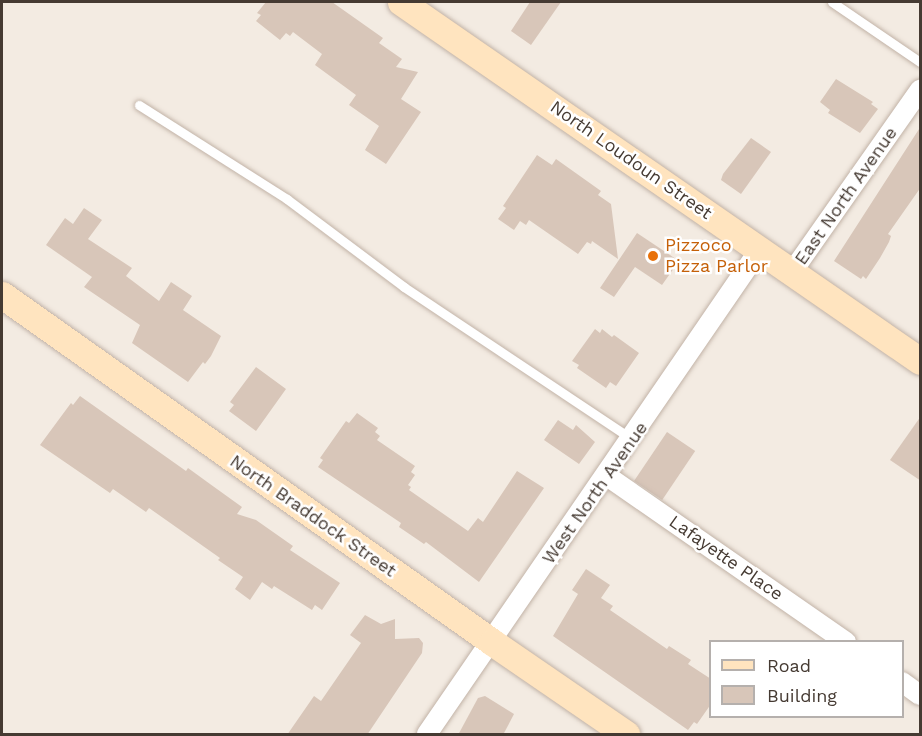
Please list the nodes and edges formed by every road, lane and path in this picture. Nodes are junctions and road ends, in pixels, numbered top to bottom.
1 (401, 2) edge
2 (832, 2) edge
3 (921, 62) edge
4 (921, 90) edge
5 (139, 105) dead end
6 (760, 249) junction
7 (792, 272) junction
8 (2, 295) edge
9 (921, 361) edge
10 (632, 440) junction
11 (607, 476) junction
12 (843, 640) edge
13 (492, 642) junction
14 (904, 683) edge
15 (921, 695) edge
16 (427, 735) edge
17 (626, 735) edge

1 - 6 street, North Loudoun Street
2 - 3 lane
4 - 7 street, East North Avenue
5 - 10 lane
6 - 7 street, North Loudoun Street
6 - 10 street, West North Avenue
7 - 9 street, North Loudoun Street
8 - 13 street, North Braddock Street
10 - 11 street, West North Avenue
11 - 12 street, Lafayette Place
11 - 13 street, West North Avenue
13 - 16 street, West North Avenue
13 - 17 street, North Braddock Street
14 - 15 street

